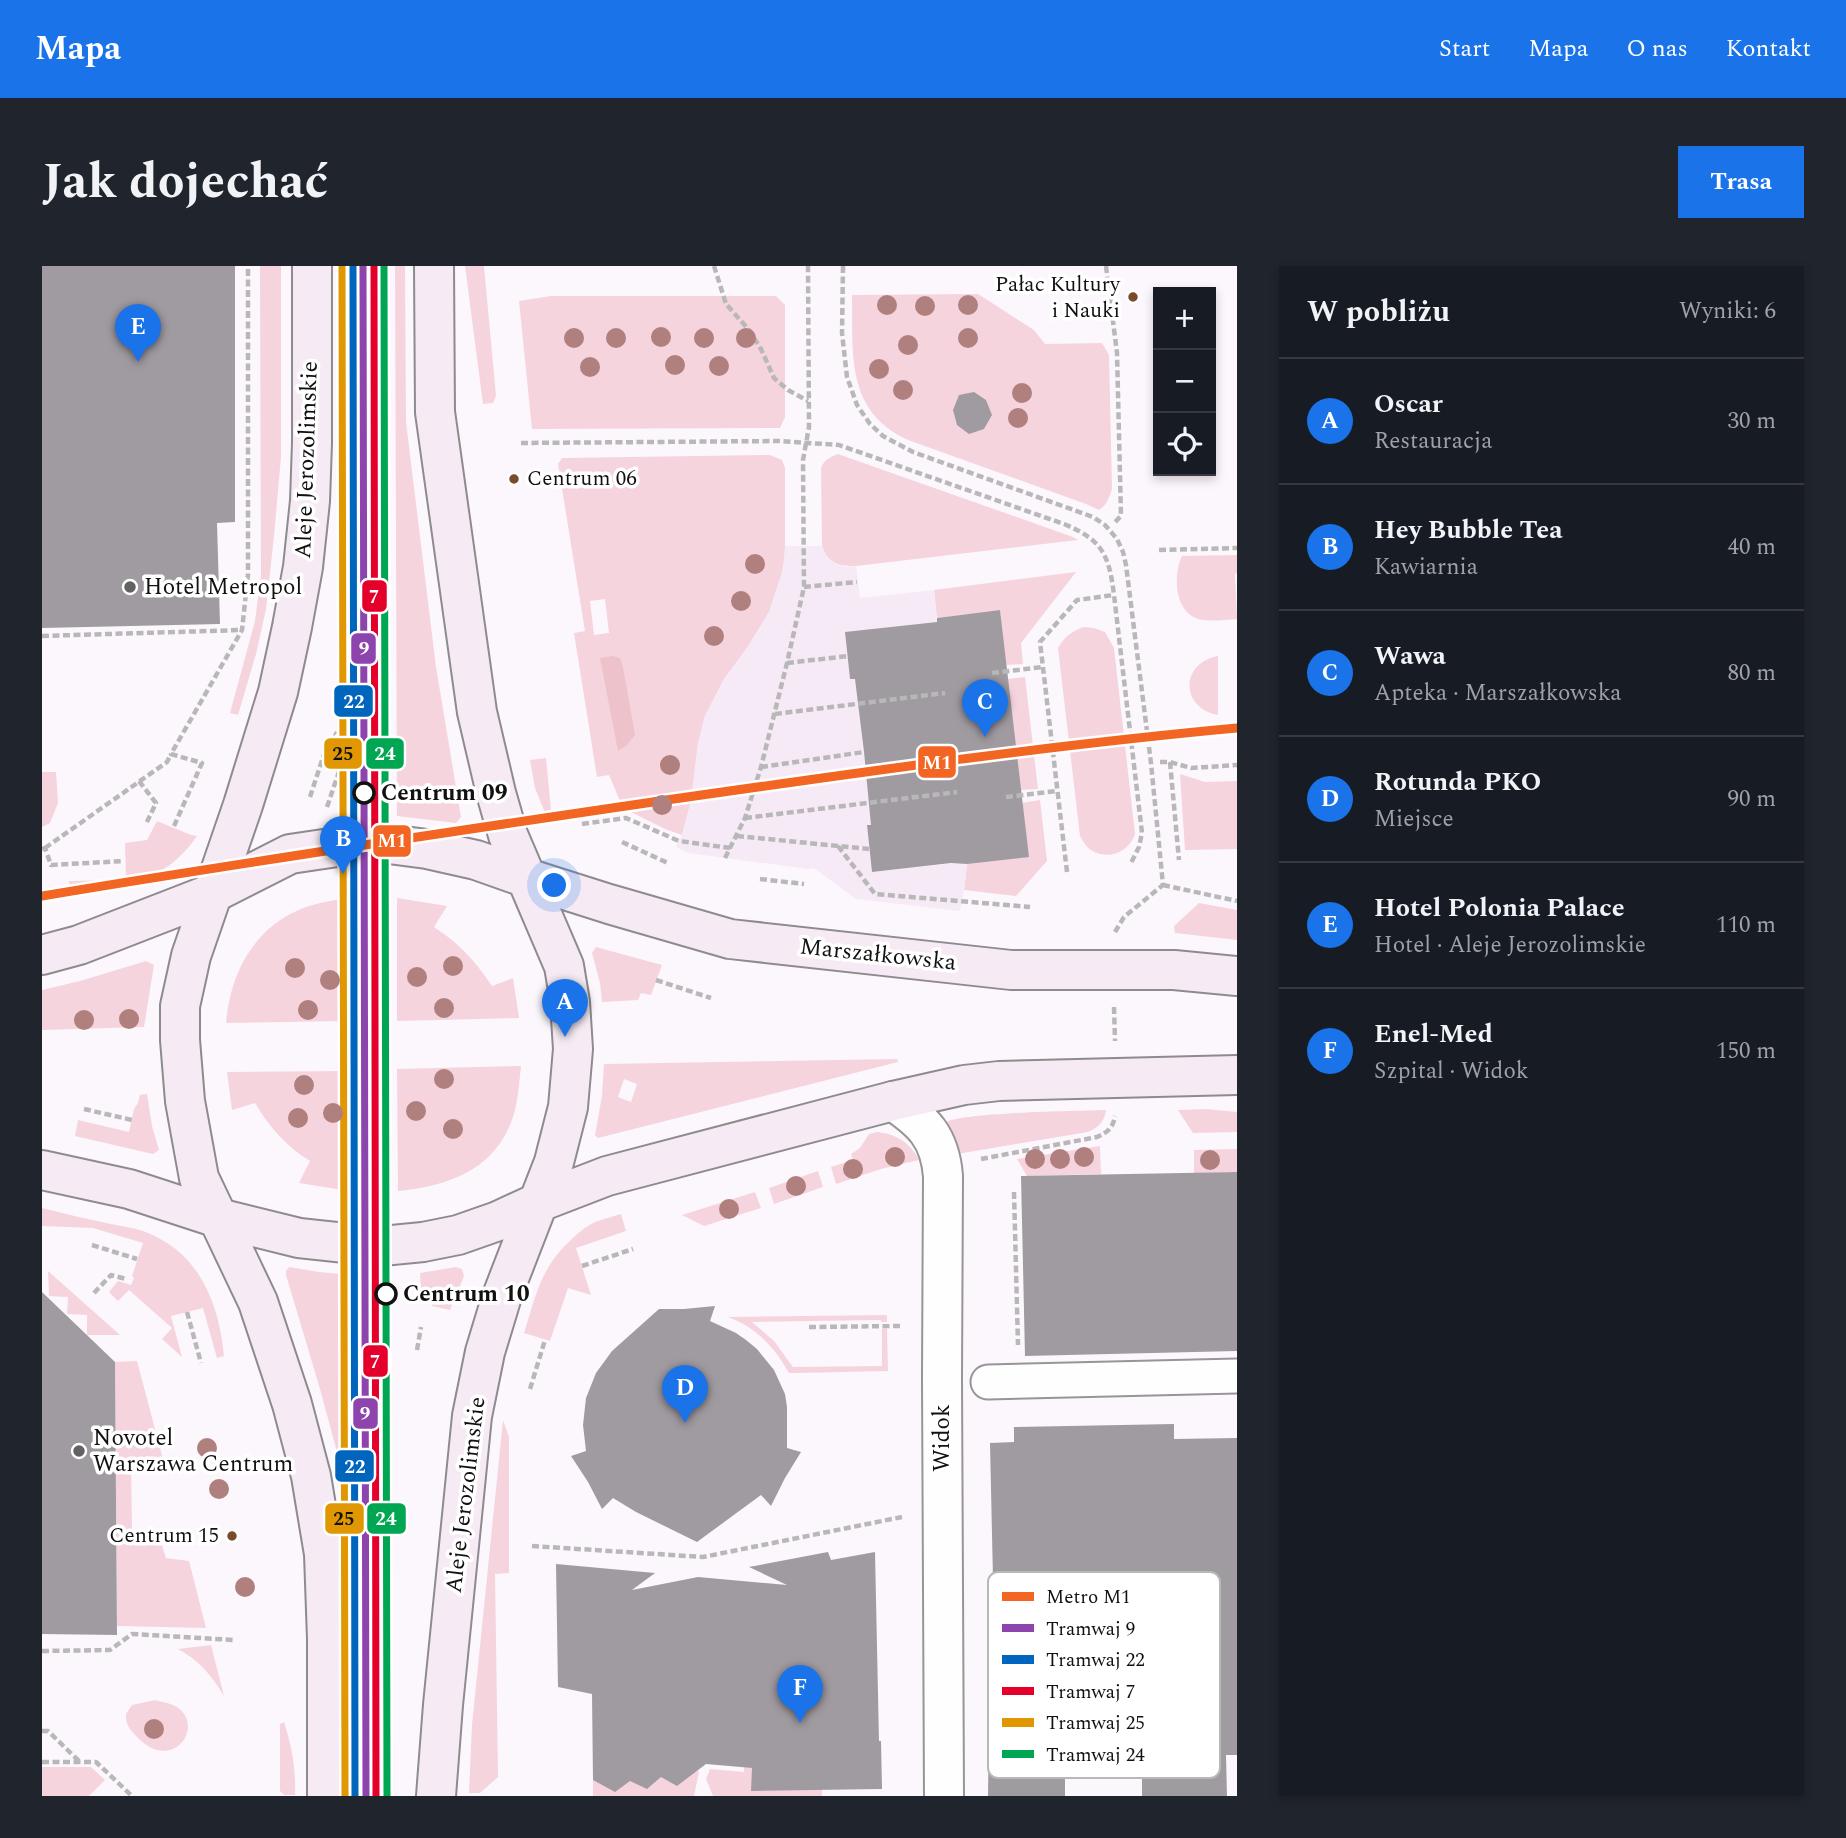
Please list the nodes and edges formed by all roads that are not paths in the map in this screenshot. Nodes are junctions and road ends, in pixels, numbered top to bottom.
1 (312, 266) edge
2 (434, 266) edge
3 (527, 878) junction
4 (213, 892) junction
5 (42, 955) edge
6 (1237, 976) edge
7 (1237, 1075) edge
8 (893, 1101) junction
9 (42, 1170) edge
10 (537, 1203) junction
11 (218, 1218) junction
12 (1237, 1376) edge
13 (1003, 1382) road end
14 (327, 1796) edge
15 (436, 1796) edge
16 (944, 1796) edge

1 - 4 main road, Aleje Jerozolimskie
2 - 3 main road
3 - 4 main road, Marszałkowska
3 - 6 main road, Marszałkowska
3 - 10 main road, Aleje Jerozolimskie
4 - 5 main road
4 - 11 main road, Aleje Jerozolimskie
7 - 8 main road
8 - 10 main road
8 - 16 street, Widok
9 - 11 main road
10 - 11 main road
10 - 15 main road, Aleje Jerozolimskie
11 - 14 main road
12 - 13 street

